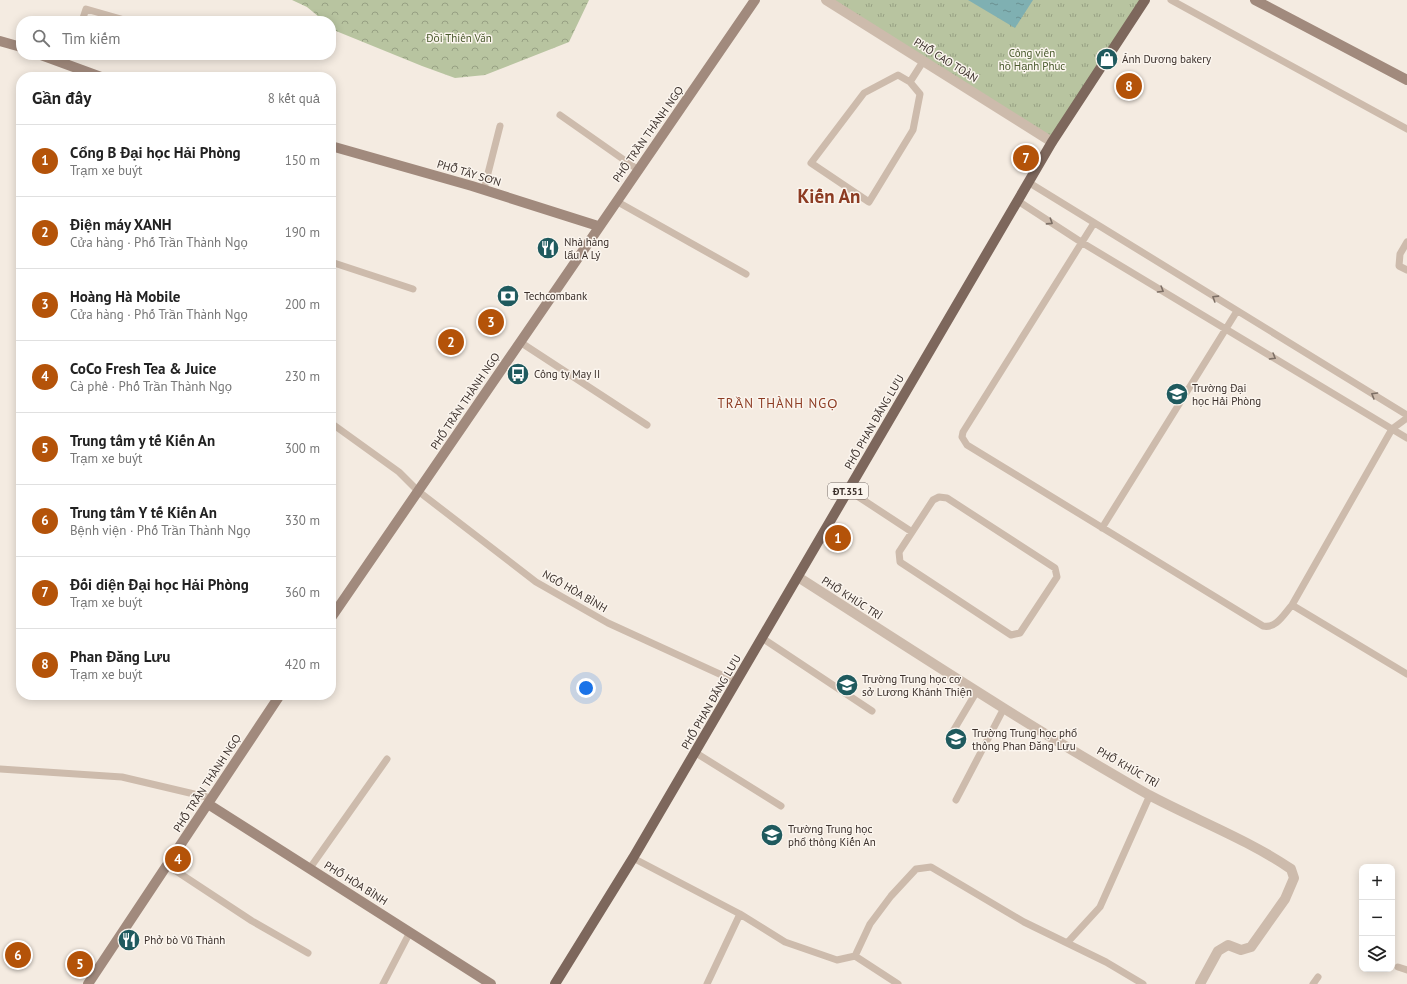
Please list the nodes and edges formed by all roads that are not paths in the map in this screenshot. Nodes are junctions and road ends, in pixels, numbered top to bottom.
1 (755, 0) edge
2 (826, 0) edge
3 (1145, 0) edge
4 (1171, 0) edge
5 (1255, 0) edge
6 (84, 16) edge
7 (110, 16) edge
8 (0, 42) edge
9 (16, 46) edge
10 (66, 60) edge
11 (924, 60) junction
12 (91, 72) edge
13 (1407, 80) edge
14 (910, 82) junction
15 (560, 115) dead end
16 (500, 126) dead end
17 (1407, 129) edge
18 (1052, 142) junction
19 (336, 147) edge
20 (637, 169) junction
21 (1028, 182) junction
22 (484, 189) junction
23 (616, 201) junction
24 (1018, 201) junction
25 (1094, 223) junction
26 (598, 226) junction
27 (1081, 242) junction
28 (1407, 242) edge
29 (336, 264) edge
30 (1407, 270) edge
31 (746, 274) dead end
32 (413, 289) dead end
33 (1237, 311) junction
34 (1226, 329) junction
35 (520, 342) junction
36 (1407, 415) edge
37 (1407, 418) edge
38 (647, 425) dead end
39 (336, 427) edge
40 (1392, 429) junction
41 (1407, 438) edge
42 (848, 490) junction
43 (418, 491) junction
44 (1102, 528) junction
45 (912, 532) junction
46 (798, 577) junction
47 (1292, 605) junction
48 (336, 611) edge
49 (762, 638) junction
50 (1407, 674) edge
51 (737, 682) junction
52 (977, 691) junction
53 (277, 700) edge
54 (1004, 708) junction
55 (872, 711) dead end
56 (949, 738) dead end
57 (696, 753) junction
58 (387, 759) dead end
59 (0, 769) edge
60 (1150, 795) junction
61 (956, 800) dead end
62 (209, 801) junction
63 (781, 806) dead end
64 (634, 858) junction
65 (167, 865) junction
66 (310, 868) junction
67 (740, 914) junction
68 (410, 932) junction
69 (1067, 943) junction
70 (308, 953) dead end
71 (855, 956) junction
72 (1398, 967) dead end
73 (1407, 970) edge
74 (1318, 977) dead end
75 (88, 984) edge
76 (383, 984) edge
77 (491, 984) edge
78 (555, 984) edge
79 (707, 984) edge
80 (898, 984) edge
81 (1143, 984) edge
82 (1200, 984) edge
83 (1313, 984) edge

1 - 20 main road, PHỐ TRẦN THÀNH NGỌ
2 - 11 street, PHỐ CAO TOÀN
3 - 18 main road, PHỐ PHAN ĐĂNG LƯU / ĐT.351
4 - 17 lane
5 - 13 main road
6 - 7 lane
8 - 9 main road
10 - 12 main road
11 - 14 lane
11 - 18 street, PHỐ CAO TOÀN
14 - 14 lane
15 - 20 lane
16 - 22 lane
18 - 21 main road, PHỐ PHAN ĐĂNG LƯU / ĐT.351
19 - 22 main road, PHỐ TÂY SƠN
20 - 23 main road, PHỐ TRẦN THÀNH NGỌ
21 - 24 main road, PHỐ PHAN ĐĂNG LƯU / ĐT.351
21 - 25 lane
22 - 26 main road, PHỐ TÂY SƠN
23 - 26 main road, PHỐ TRẦN THÀNH NGỌ
23 - 31 lane
24 -> 27 lane
24 - 42 main road, PHỐ PHAN ĐĂNG LƯU / ĐT.351
25 - 27 lane
33 -> 25 lane
26 - 35 main road, PHỐ TRẦN THÀNH NGỌ
27 -> 34 lane
27 - 44 lane
28 - 30 lane
29 - 32 lane
33 - 34 lane
36 -> 33 lane
34 -> 40 lane
34 - 44 lane
35 - 38 lane
35 - 43 main road, PHỐ TRẦN THÀNH NGỌ
37 - 40 lane
39 - 43 lane, NGÕ HÒA BÌNH
40 - 41 lane
40 - 47 lane
42 - 45 lane
42 - 46 main road, PHỐ PHAN ĐĂNG LƯU / ĐT.351
43 - 48 main road, PHỐ TRẦN THÀNH NGỌ
43 - 51 lane, NGÕ HÒA BÌNH
44 - 47 lane
45 - 45 lane
46 - 49 main road, PHỐ PHAN ĐĂNG LƯU / ĐT.351
46 - 52 street, PHỐ KHÚC TRÌ
47 - 50 lane
49 - 51 main road, PHỐ PHAN ĐĂNG LƯU / ĐT.351
49 - 55 lane
51 - 57 main road, PHỐ PHAN ĐĂNG LƯU / ĐT.351
52 - 54 street, PHỐ KHÚC TRÌ
52 - 56 lane
53 - 62 main road, PHỐ TRẦN THÀNH NGỌ
54 - 60 street, PHỐ KHÚC TRÌ
54 - 61 lane
57 - 63 lane
57 - 64 main road, PHỐ PHAN ĐĂNG LƯU / ĐT.351
58 - 66 lane
59 - 62 lane
60 - 69 lane
60 - 82 street, PHỐ KHÚC TRÌ
62 - 65 main road, PHỐ TRẦN THÀNH NGỌ
62 - 66 main road, PHỐ HÒA BÌNH
64 - 67 lane
64 - 78 main road, PHỐ PHAN ĐĂNG LƯU / ĐT.351
65 - 70 lane
65 - 75 main road, PHỐ TRẦN THÀNH NGỌ
66 - 68 main road, PHỐ HÒA BÌNH
67 - 71 lane
67 - 79 lane
68 - 76 lane
68 - 77 main road, PHỐ HÒA BÌNH
69 - 71 lane
69 - 81 lane
71 - 80 lane
72 - 73 lane
74 - 83 lane

